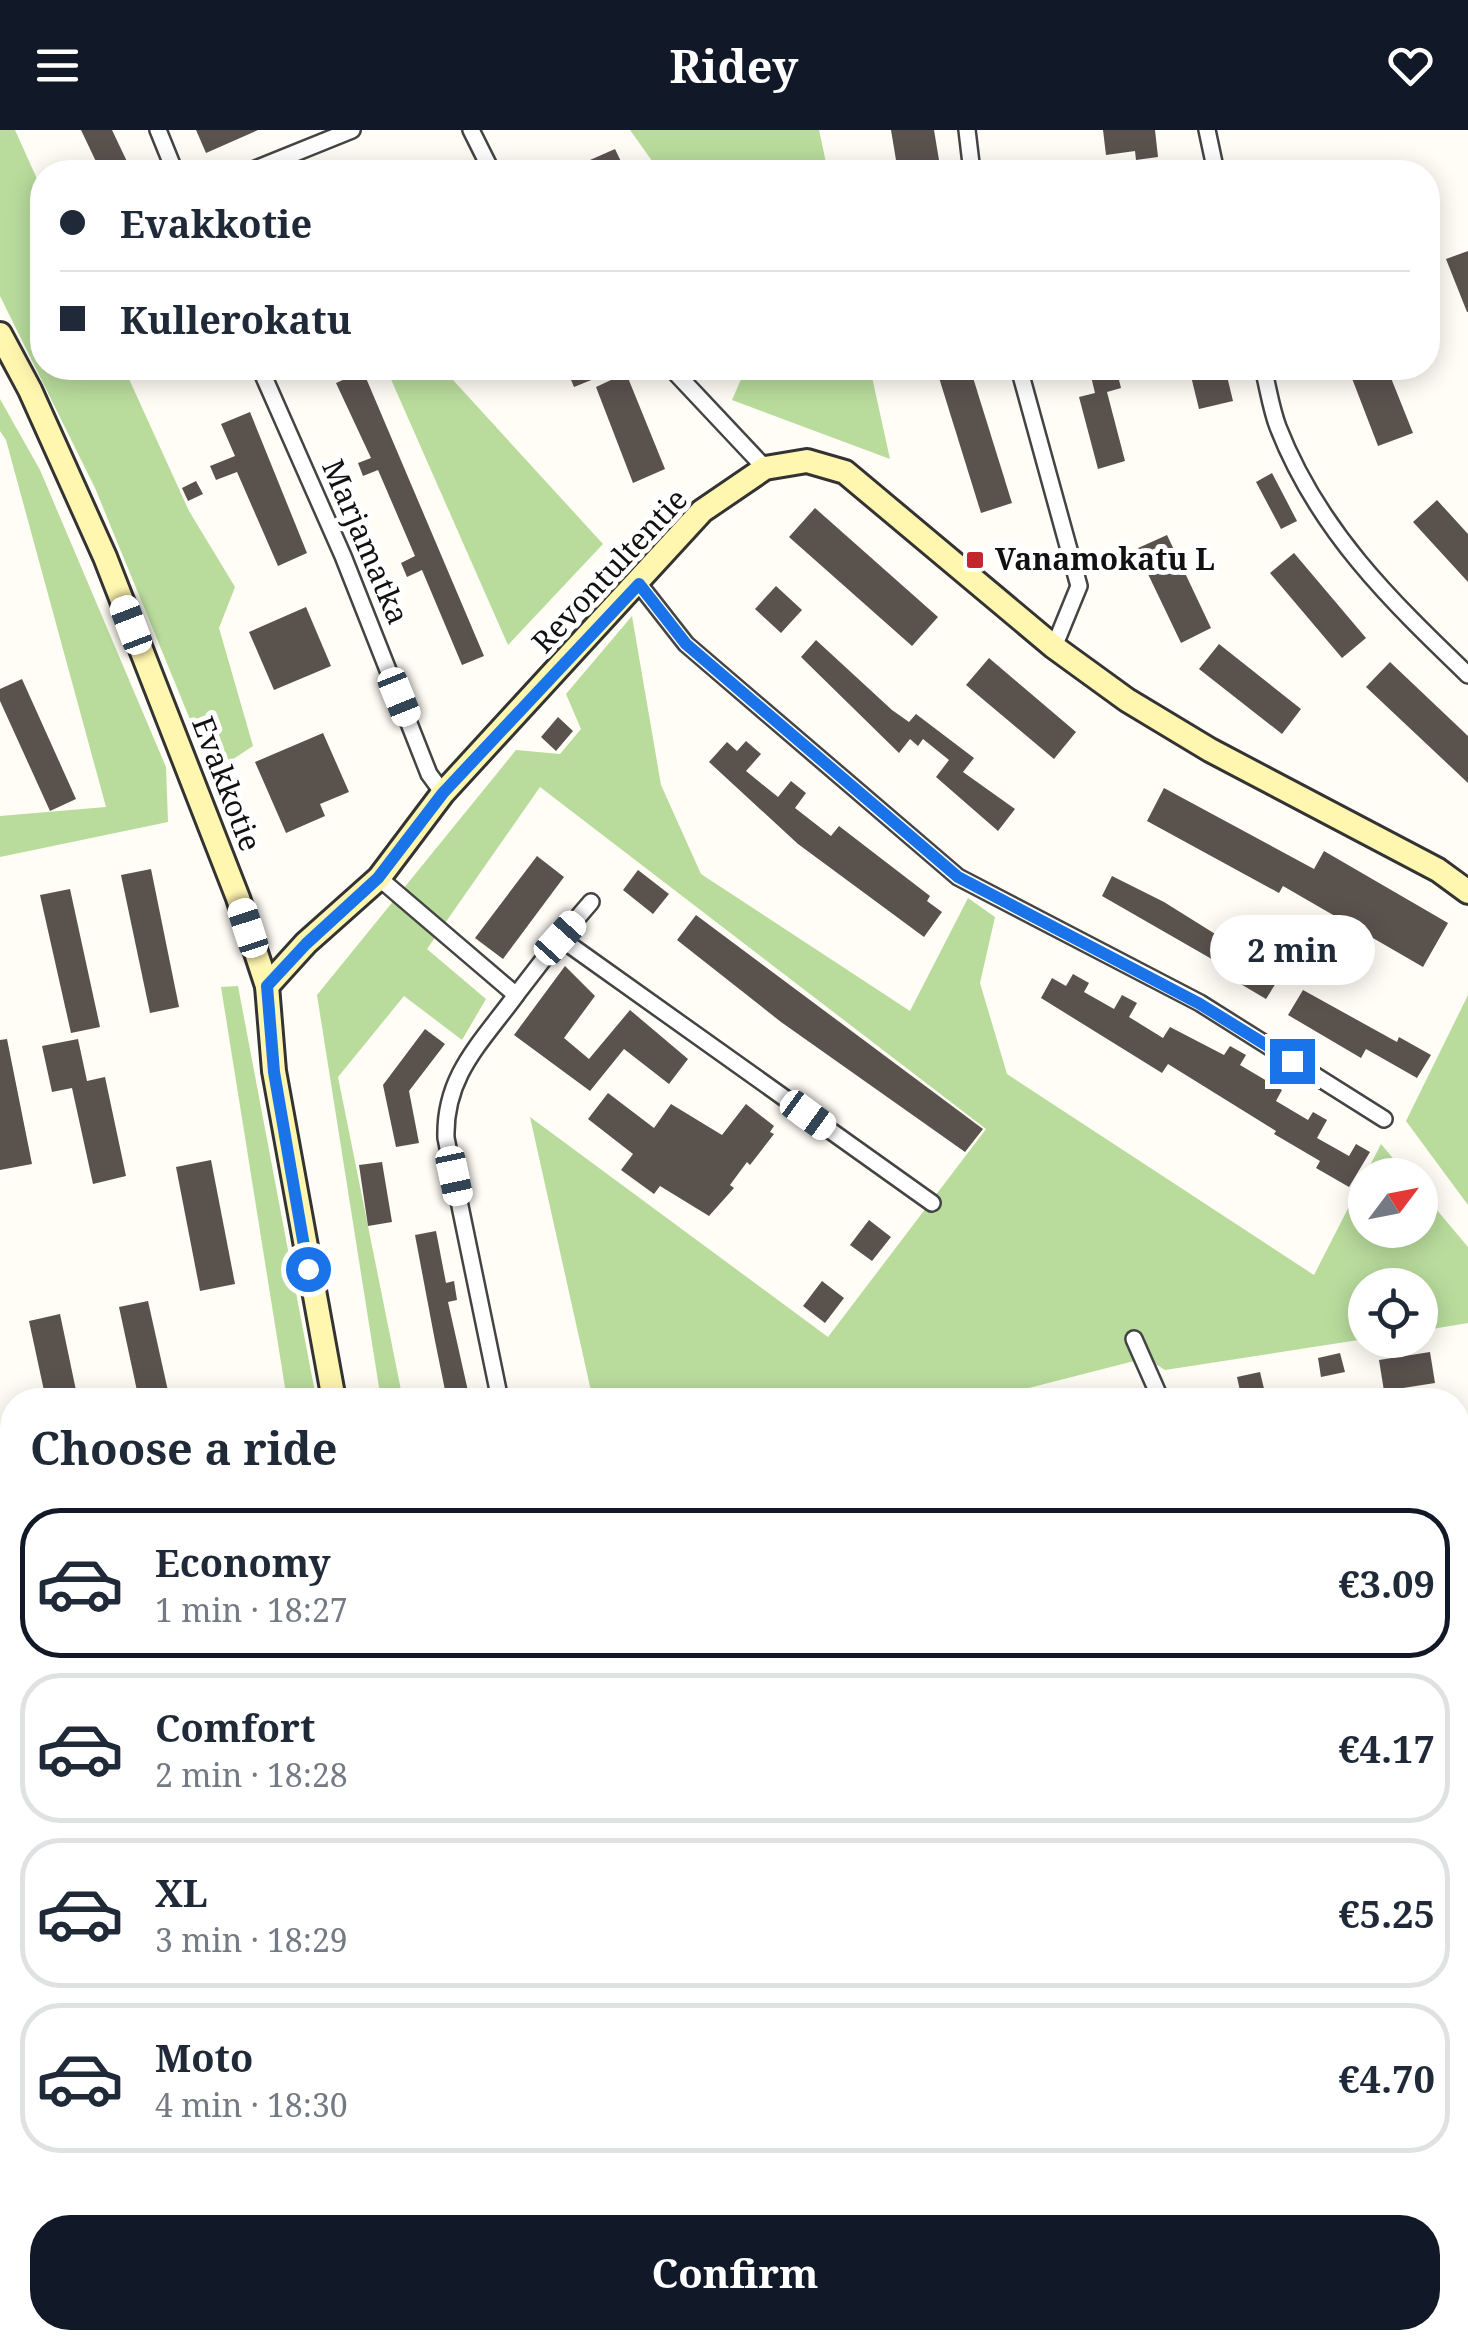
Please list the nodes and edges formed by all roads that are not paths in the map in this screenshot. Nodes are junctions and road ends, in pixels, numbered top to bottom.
1 (158, 130) edge
2 (352, 130) edge
3 (471, 130) edge
4 (967, 130) edge
5 (1207, 130) edge
6 (170, 160) edge
7 (278, 160) edge
8 (486, 160) edge
9 (971, 160) edge
10 (1213, 160) edge
11 (0, 334) edge
12 (265, 380) edge
13 (683, 380) edge
14 (1021, 380) edge
15 (1266, 380) edge
16 (765, 468) junction
17 (639, 584) junction
18 (1054, 647) junction
19 (1468, 675) edge
20 (443, 793) junction
21 (378, 878) junction
22 (1468, 892) edge
23 (591, 902) dead end
24 (560, 938) junction
25 (267, 986) junction
26 (516, 995) junction
27 (1384, 1119) dead end
28 (932, 1203) dead end
29 (1134, 1339) dead end
30 (332, 1388) edge
31 (498, 1388) edge
32 (1156, 1388) edge

1 - 6 street
2 - 7 street
3 - 8 street
4 - 9 street
5 - 10 street
11 - 25 street, Evakkotie
12 - 20 street, Marjamatka
13 - 16 street
14 - 18 street
15 - 19 street
16 - 17 street, Revontultentie
16 - 18 street, Revontultentie
17 - 20 street, Revontultentie
17 - 27 street
18 - 22 street, Revontultentie
20 - 21 street, Revontultentie
21 - 25 street, Revontultentie
21 - 26 street
23 - 24 street
24 - 26 street
24 - 28 street
25 - 30 street, Evakkotie
26 - 31 street
29 - 32 street

